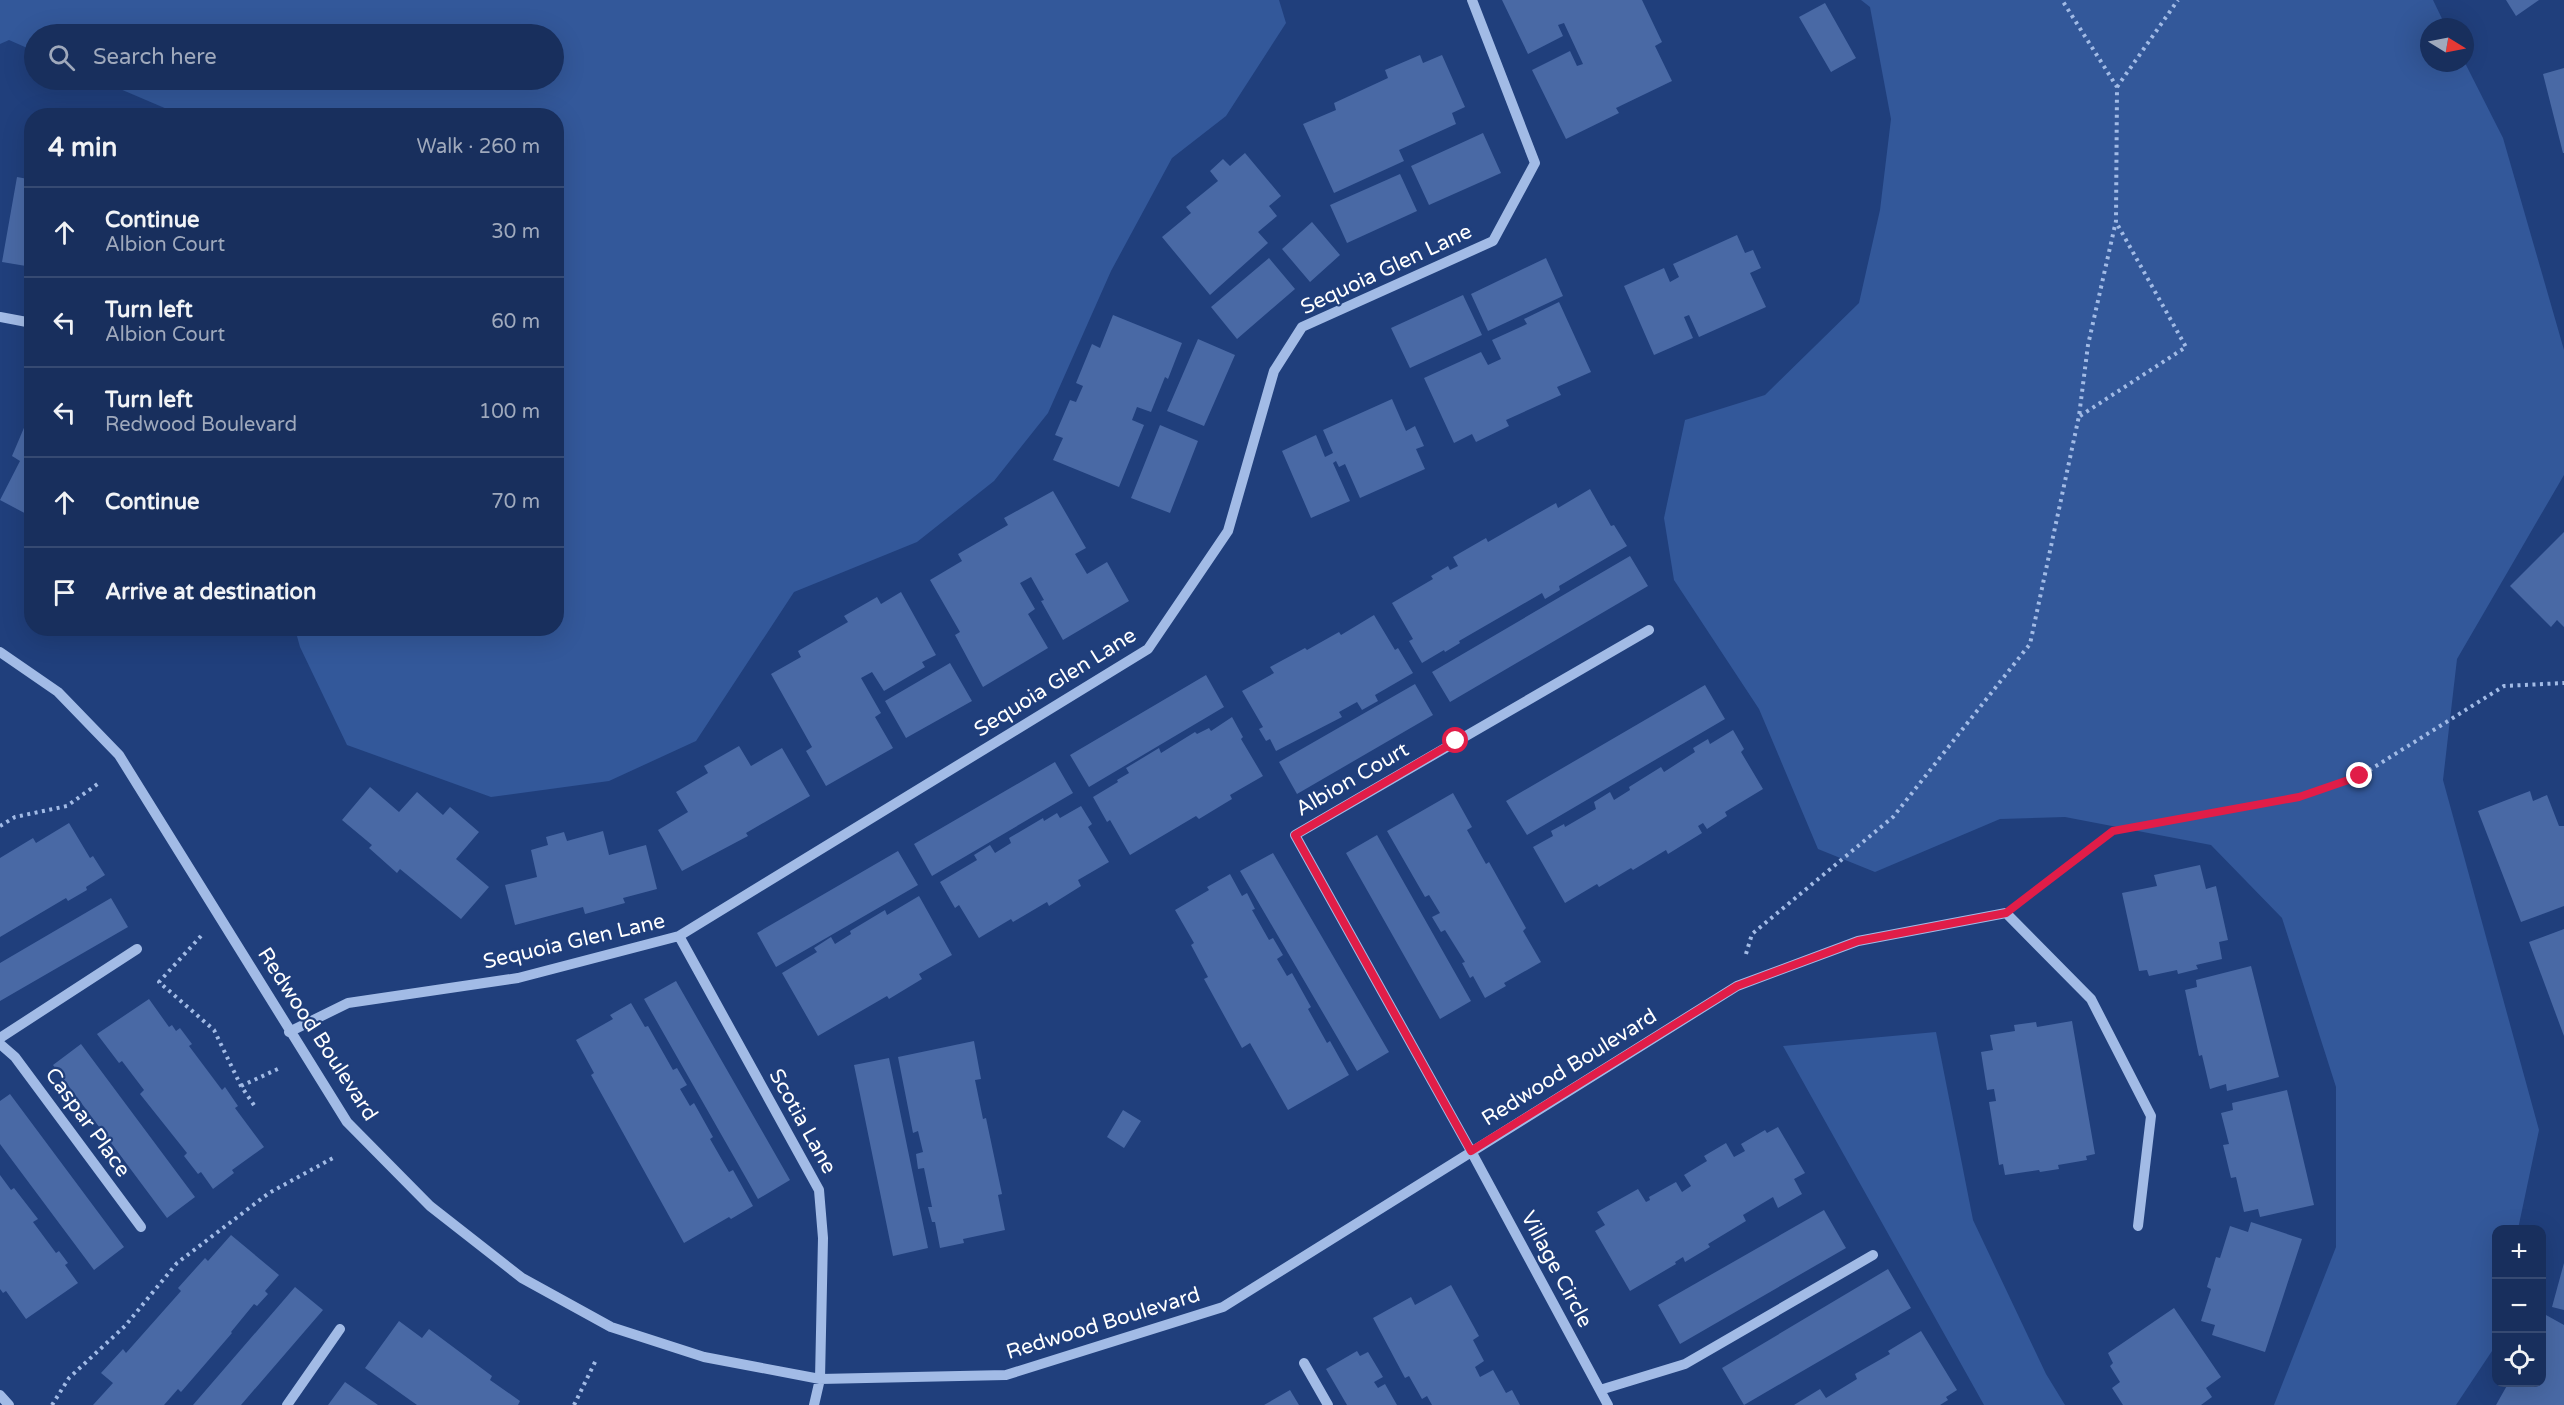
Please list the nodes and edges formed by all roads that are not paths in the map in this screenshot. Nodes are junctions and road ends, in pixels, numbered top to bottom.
1 (1472, 0) edge
2 (0, 317) edge
3 (24, 322) edge
4 (1649, 630) dead end
5 (0, 652) edge
6 (679, 936) junction
7 (137, 949) dead end
8 (289, 1032) junction
9 (0, 1038) edge
10 (0, 1044) edge
11 (1471, 1151) junction
12 (2138, 1226) dead end
13 (141, 1227) dead end
14 (1873, 1254) dead end
15 (340, 1329) dead end
16 (1304, 1363) dead end
17 (820, 1379) junction
18 (1600, 1390) junction
19 (0, 1395) edge
20 (9, 1405) edge
21 (287, 1405) edge
22 (814, 1405) edge
23 (1328, 1405) edge
24 (1608, 1405) edge

1 - 6 street, Sequoia Glen Lane
2 - 3 street
4 - 11 street, Albion Court
5 - 8 street, Redwood Boulevard
6 - 8 street, Sequoia Glen Lane
6 - 17 street, Scotia Lane
7 - 9 street
8 - 17 street, Redwood Boulevard
10 - 13 street, Caspar Place
11 - 12 street, Redwood Boulevard
11 - 17 street, Redwood Boulevard
11 - 18 street, Village Circle
14 - 18 street
15 - 21 street
16 - 23 street
17 - 22 street, Scotia Lane
18 - 24 street, Village Circle
19 - 20 street

